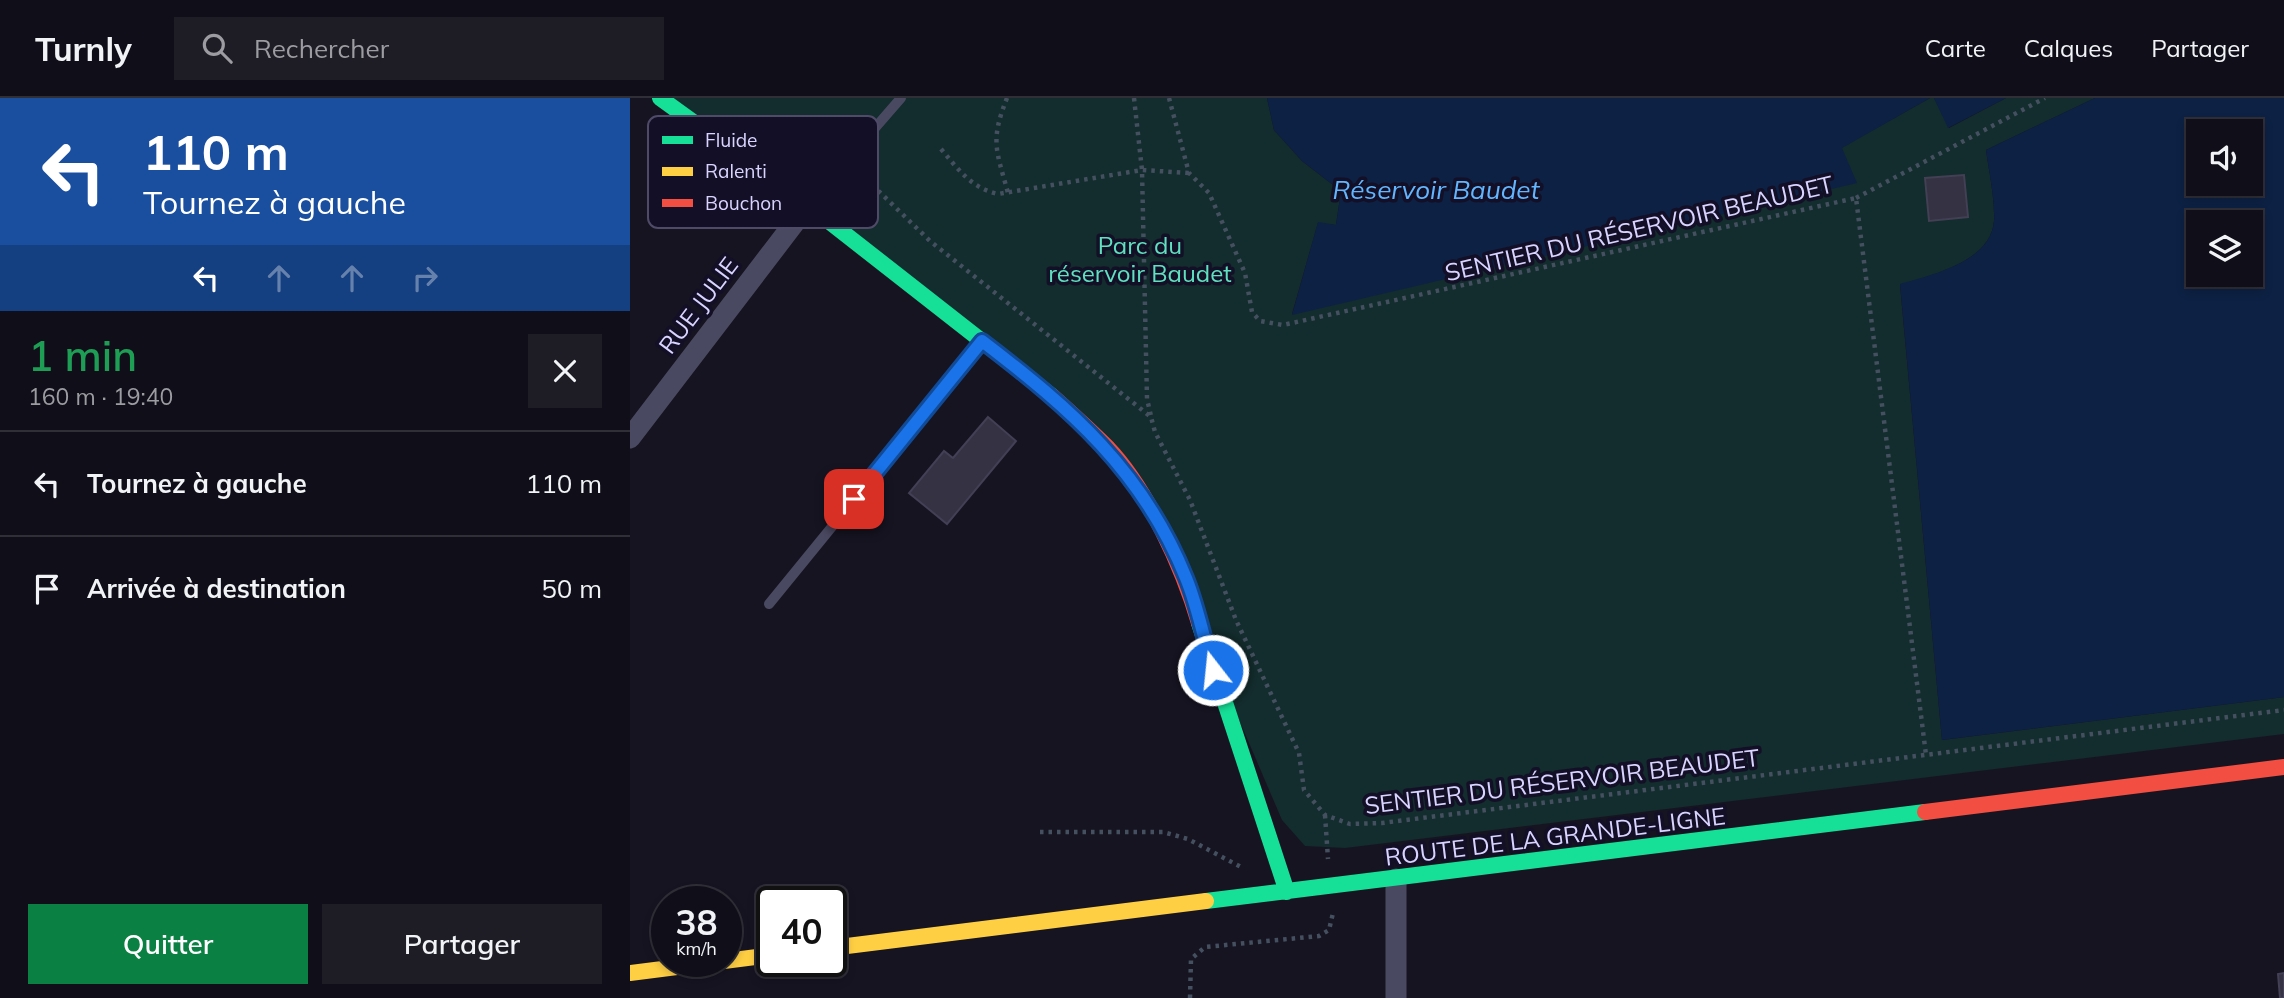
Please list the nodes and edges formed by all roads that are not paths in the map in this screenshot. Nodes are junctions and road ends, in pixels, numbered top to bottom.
1 (901, 98) edge
2 (663, 99) edge
3 (686, 116) edge
4 (878, 124) edge
5 (790, 228) edge
6 (837, 228) edge
7 (982, 341) junction
8 (630, 438) edge
9 (769, 604) dead end
10 (2284, 767) edge
11 (1396, 879) junction
12 (1287, 892) junction
13 (847, 946) edge
14 (756, 957) edge
15 (630, 973) edge
16 (1396, 998) edge

1 - 4 lane
2 - 3 main road
5 - 8 street, RUE JULIE
6 - 7 main road
7 - 9 lane
7 - 12 main road
10 - 11 main road, ROUTE DE LA GRANDE-LIGNE
11 - 12 main road, ROUTE DE LA GRANDE-LIGNE
11 - 16 street
12 - 13 main road, ROUTE DE LA GRANDE-LIGNE
14 - 15 main road

